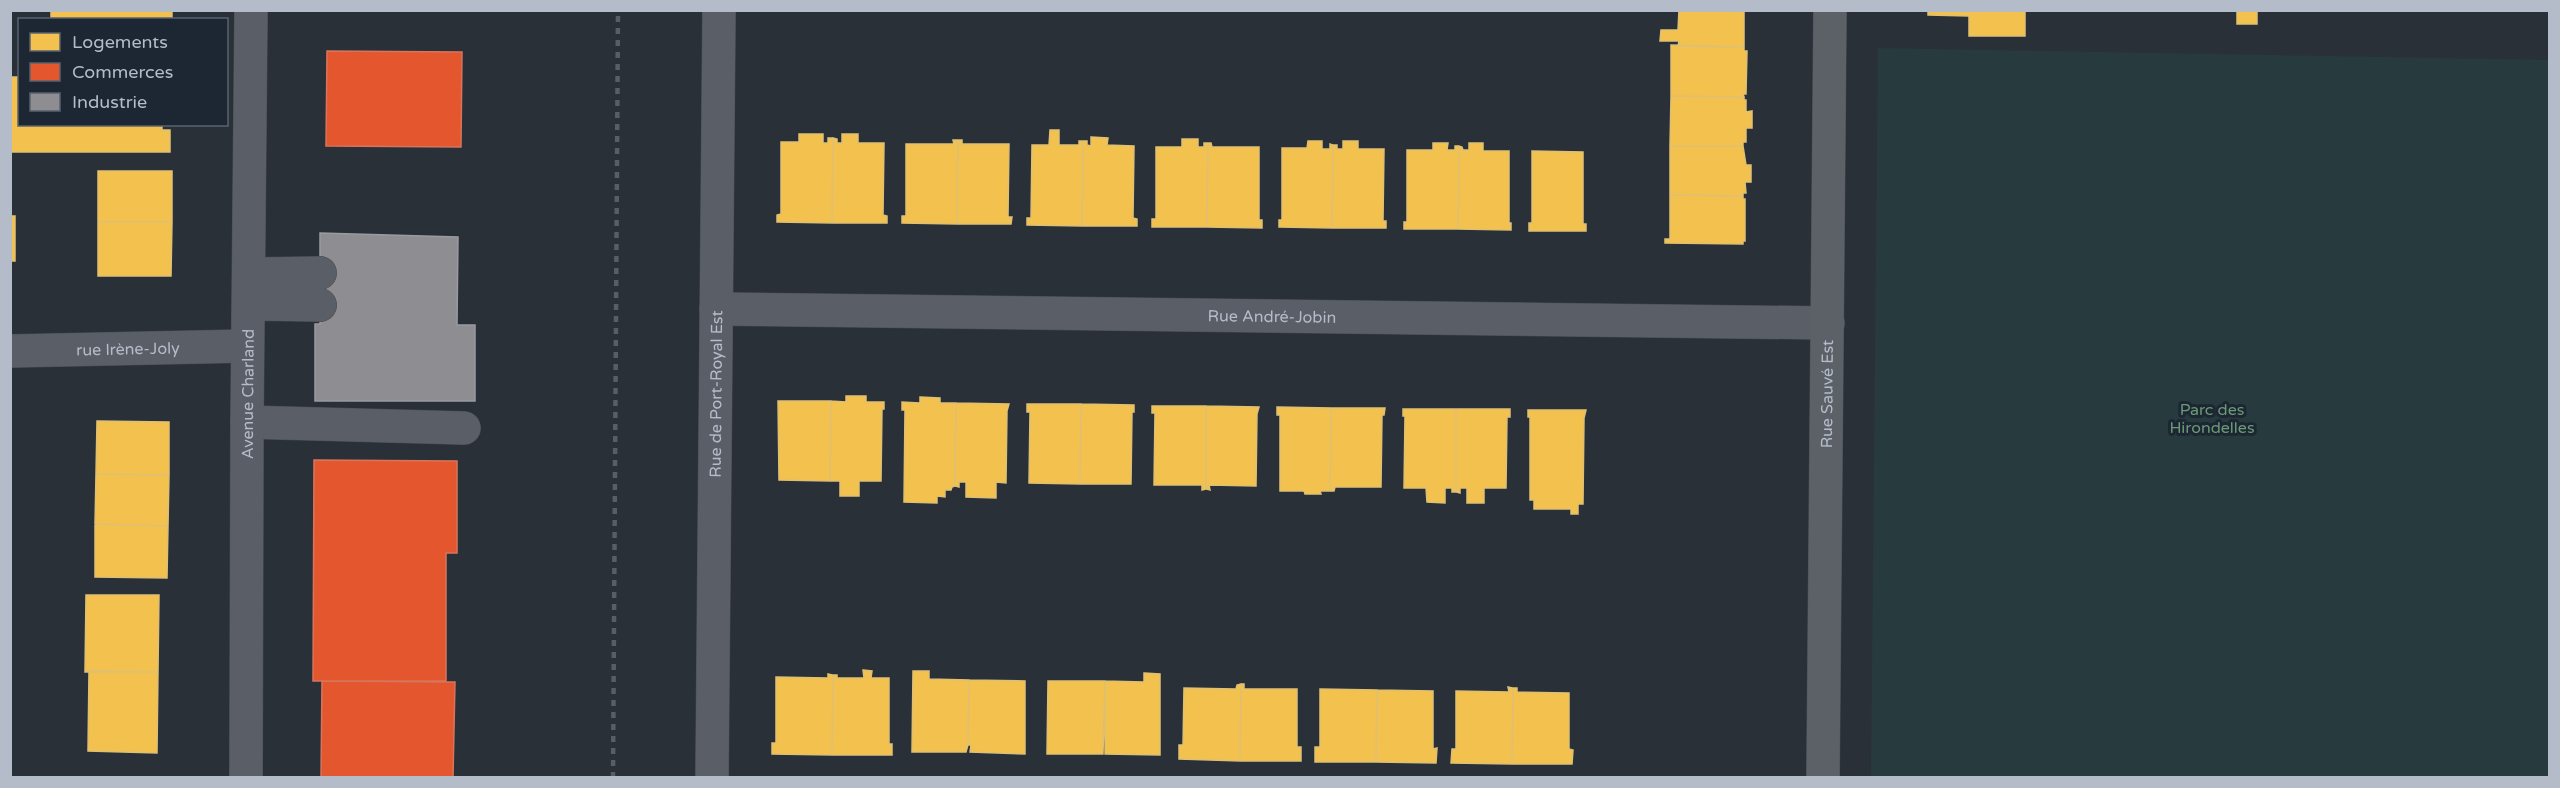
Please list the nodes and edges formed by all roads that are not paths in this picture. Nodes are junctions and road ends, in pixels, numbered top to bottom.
1 (251, 10) edge
2 (719, 10) edge
3 (1830, 10) edge
4 (249, 289) junction
5 (320, 289) dead end
6 (716, 309) junction
7 (1828, 323) junction
8 (247, 346) junction
9 (10, 351) edge
10 (247, 422) junction
11 (464, 428) dead end
12 (246, 777) edge
13 (712, 777) edge
14 (1823, 777) edge

1 - 4 street, Avenue Charland
2 - 6 street, Rue de Port-Royal Est
3 - 7 main road, Rue Sauvé Est
4 - 5 street
4 - 8 street, Avenue Charland
6 - 7 street, Rue André-Jobin
6 - 13 street, Rue de Port-Royal Est
7 - 14 main road, Rue Sauvé Est
8 - 9 street, rue Irène-Joly
8 - 10 street, Avenue Charland
10 - 11 street
10 - 12 street, Avenue Charland

